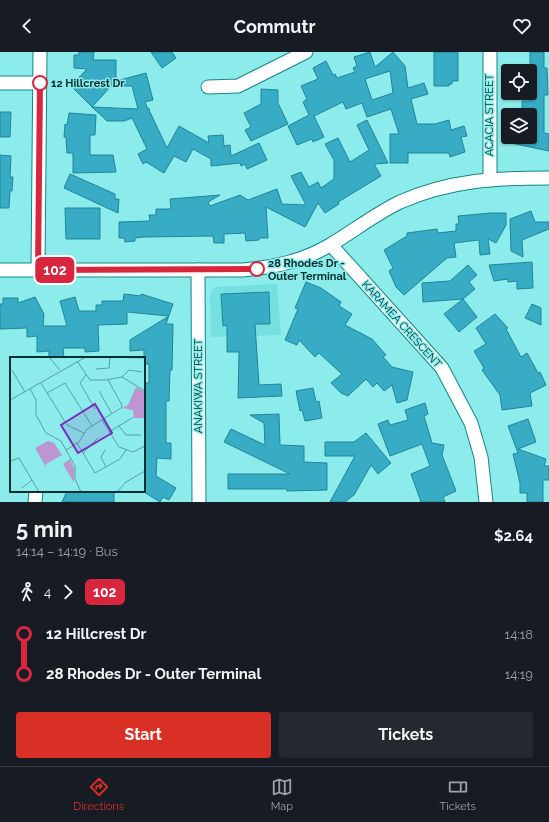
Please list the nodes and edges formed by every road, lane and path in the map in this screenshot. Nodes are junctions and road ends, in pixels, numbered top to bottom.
1 (40, 52) edge
2 (306, 52) edge
3 (490, 52) edge
4 (0, 83) edge
5 (40, 83) junction
6 (208, 88) dead end
7 (549, 178) edge
8 (490, 179) junction
9 (331, 245) junction
10 (0, 270) edge
11 (38, 270) junction
12 (198, 270) junction
13 (36, 492) edge
14 (35, 502) edge
15 (199, 502) edge
16 (486, 502) edge

1 - 5 street
2 - 6 street
3 - 8 street, ACACIA STREET
4 - 5 street
5 - 11 street
7 - 8 street
8 - 9 street
9 - 12 street
9 - 16 street, KARAMEA CRESCENT
10 - 11 street
11 - 12 street
12 - 15 street, ANAKIWA STREET
13 - 14 street

